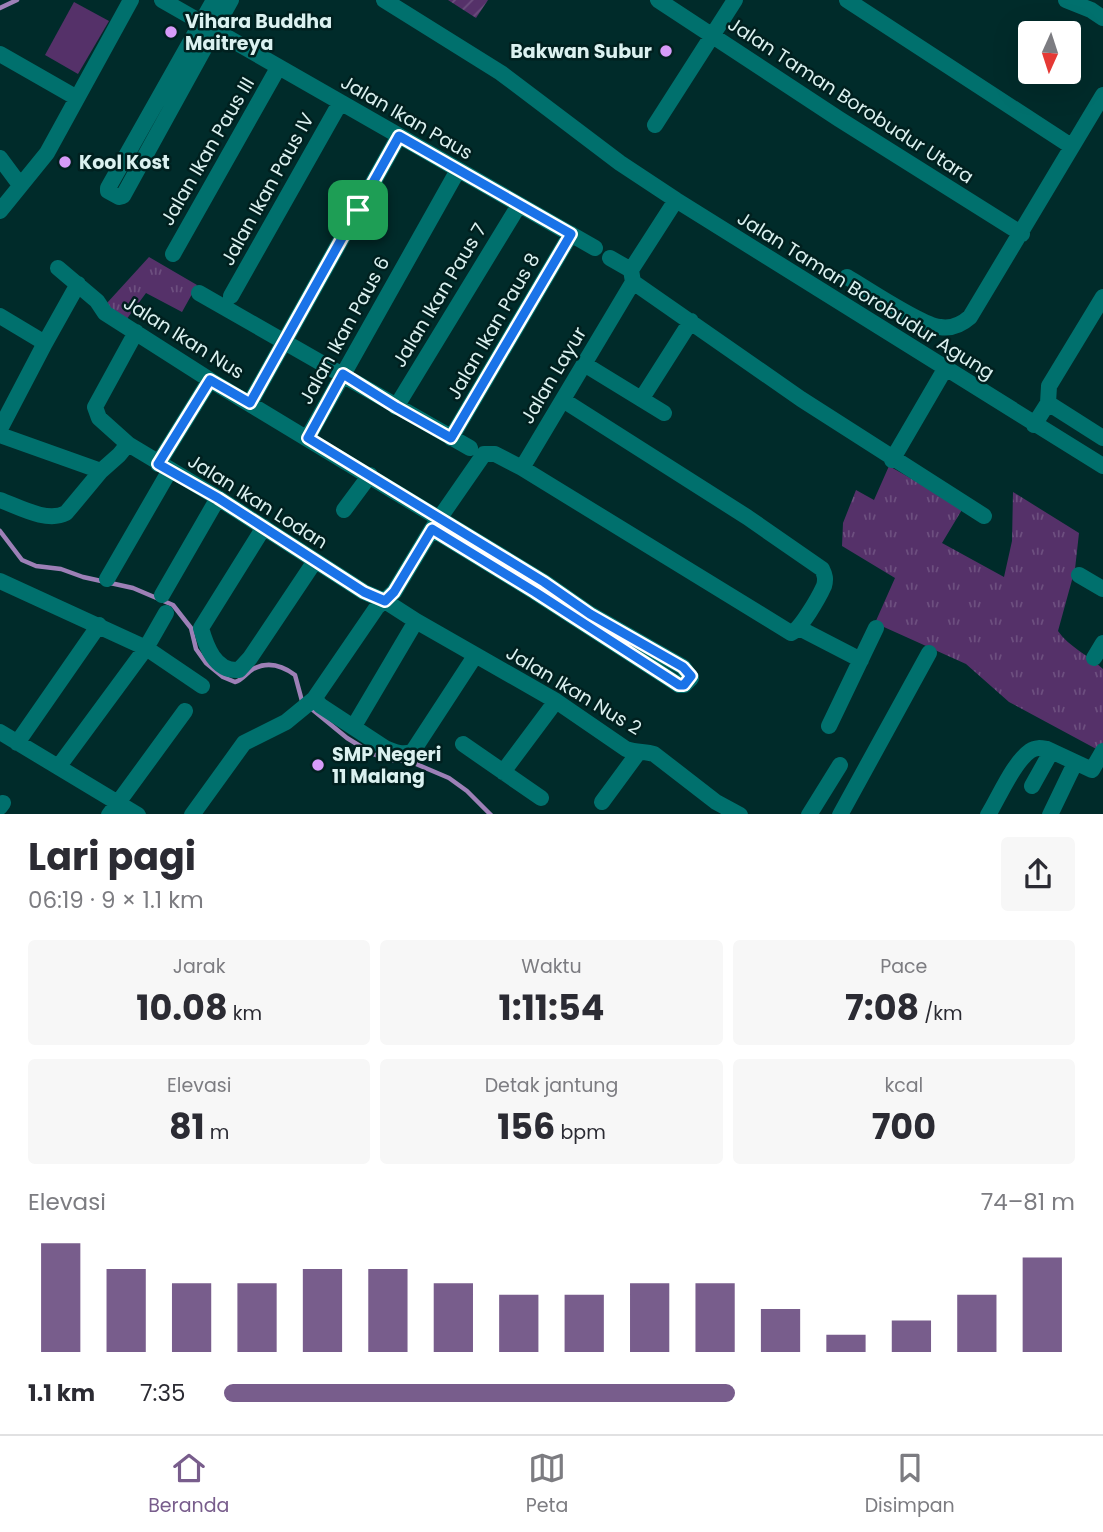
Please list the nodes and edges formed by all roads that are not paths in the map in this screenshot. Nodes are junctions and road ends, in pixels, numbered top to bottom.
1 (162, 0) edge
2 (214, 0) edge
3 (231, 0) edge
4 (384, 0) edge
5 (658, 0) edge
6 (735, 0) edge
7 (847, 0) edge
8 (1066, 0) edge
9 (126, 2) edge
10 (1097, 9) edge
11 (208, 27) junction
12 (712, 35) junction
13 (0, 54) edge
14 (278, 68) junction
15 (1103, 94) edge
16 (77, 98) junction
17 (340, 103) junction
18 (655, 125) dead end
19 (399, 136) junction
20 (1071, 146) junction
21 (0, 158) edge
22 (458, 170) junction
23 (20, 185) junction
24 (676, 200) junction
25 (519, 205) junction
26 (0, 211) edge
27 (571, 234) junction
28 (1022, 234) junction
29 (595, 248) dead end
30 (173, 254) dead end
31 (610, 258) dead end
32 (58, 268) dead end
33 (632, 276) junction
34 (847, 277) dead end
35 (78, 284) junction
36 (199, 293) dead end
37 (232, 296) dead end
38 (1103, 297) edge
39 (0, 316) edge
40 (897, 318) dead end
41 (691, 321) junction
42 (136, 332) junction
43 (888, 332) junction
44 (285, 341) junction
45 (44, 342) junction
46 (584, 364) junction
47 (945, 369) junction
48 (343, 374) junction
49 (210, 380) junction
50 (642, 398) junction
51 (563, 400) junction
52 (250, 403) junction
53 (1048, 403) junction
54 (396, 407) junction
55 (664, 412) dead end
56 (1034, 425) junction
57 (0, 429) edge
58 (0, 435) edge
59 (308, 438) junction
60 (451, 438) junction
61 (1103, 438) edge
62 (128, 444) junction
63 (470, 448) dead end
64 (892, 460) junction
65 (1103, 466) edge
66 (164, 467) junction
67 (522, 468) junction
68 (101, 471) junction
69 (370, 475) junction
70 (218, 498) junction
71 (0, 500) edge
72 (344, 510) dead end
73 (984, 516) dead end
74 (435, 524) junction
75 (264, 527) junction
76 (315, 561) junction
77 (1079, 575) dead end
78 (107, 579) dead end
79 (2, 586) edge
80 (1103, 589) edge
81 (162, 595) dead end
82 (385, 601) junction
83 (166, 613) dead end
84 (416, 621) junction
85 (99, 625) junction
86 (799, 628) junction
87 (876, 628) dead end
88 (1103, 643) edge
89 (146, 648) junction
90 (929, 653) dead end
91 (475, 656) junction
92 (650, 656) dead end
93 (1094, 659) dead end
94 (861, 660) junction
95 (202, 686) dead end
96 (556, 701) junction
97 (309, 703) junction
98 (185, 711) dead end
99 (354, 726) junction
100 (830, 726) dead end
101 (0, 732) edge
102 (18, 743) junction
103 (463, 744) dead end
104 (1103, 751) edge
105 (1051, 752) junction
106 (638, 753) junction
107 (1075, 763) junction
108 (840, 765) dead end
109 (59, 766) junction
110 (503, 772) junction
111 (1032, 786) dead end
112 (541, 797) dead end
113 (602, 802) dead end
114 (114, 808) edge
115 (138, 814) edge
116 (192, 814) edge
117 (739, 814) edge
118 (809, 814) edge
119 (840, 814) edge
120 (988, 814) edge
121 (1050, 814) edge

1 - 11 street, Jalan Ikan Paus
2 - 11 street
3 - 11 street
4 - 24 street, Jalan Taman Borobudur Agung
5 - 12 street, Jalan Taman Borobudur Utara
6 - 12 street
7 - 20 street
8 - 10 street
9 - 16 street
11 - 11 street
11 - 14 street, Jalan Ikan Paus
12 - 18 street
12 - 28 street, Jalan Taman Borobudur Utara
13 - 16 street
14 - 17 street, Jalan Ikan Paus
14 - 30 street, Jalan Ikan Paus III
15 - 20 street
16 - 23 street
17 - 19 street, Jalan Ikan Paus
17 - 37 street, Jalan Ikan Paus IV
19 - 22 street, Jalan Ikan Paus
19 - 44 street
20 - 28 street
21 - 23 street
22 - 25 street, Jalan Ikan Paus
22 - 48 street, Jalan Ikan Paus 6
23 - 26 street
24 - 33 street, Jalan Layur
24 - 43 street, Jalan Taman Borobudur Agung
25 - 27 street, Jalan Ikan Paus
25 - 54 street, Jalan Ikan Paus 7
27 - 29 street, Jalan Ikan Paus
27 - 60 street, Jalan Ikan Paus 8
28 - 34 street
31 - 33 street
32 - 35 street, Jalan Ikan Nus
33 - 41 street
33 - 46 street, Jalan Layur
35 - 42 street, Jalan Ikan Nus
35 - 45 street
36 - 44 street
38 - 53 street
39 - 45 street
40 - 43 street
41 - 50 street
41 - 64 street
42 - 49 street, Jalan Ikan Nus
42 - 62 street, Jalan Ikan Lodan
43 - 47 street, Jalan Taman Borobudur Agung
44 - 48 street
44 - 52 street
45 - 57 street
46 - 50 street
46 - 51 street, Jalan Layur
47 - 56 street, Jalan Taman Borobudur Agung
47 - 64 street
48 - 54 street
48 - 59 street, Jalan Ikan Paus 6
49 - 52 street, Jalan Ikan Nus
49 - 66 street
50 - 55 street
51 - 67 street, Jalan Layur
51 - 86 street
52 - 59 street, Jalan Ikan Nus
53 - 56 street
53 - 61 street
54 - 60 street
56 - 65 street, Jalan Taman Borobudur Agung
58 - 68 street
59 - 69 street, Jalan Ikan Nus
60 - 63 street
62 - 66 street, Jalan Ikan Lodan
62 - 68 street
64 - 73 street
66 - 70 street, Jalan Ikan Lodan
66 - 78 street
67 - 74 street
67 - 86 street
68 - 71 street
69 - 72 street
69 - 74 street, Jalan Ikan Nus
70 - 75 street, Jalan Ikan Lodan
70 - 81 street
74 - 82 street
74 - 92 street, Jalan Ikan Nus
75 - 76 street, Jalan Ikan Lodan
75 - 76 street
76 - 82 street, Jalan Ikan Lodan
77 - 80 street
79 - 85 street
82 - 84 street, Jalan Ikan Nus 2
82 - 97 street
83 - 89 street
84 - 91 street, Jalan Ikan Nus 2
84 - 99 street
85 - 89 street
85 - 102 street
86 - 94 street
87 - 94 street
88 - 93 street
89 - 95 street
89 - 109 street
90 - 119 street
91 - 96 street, Jalan Ikan Nus 2
91 - 99 street
94 - 100 street
96 - 106 street, Jalan Ikan Nus 2
96 - 110 street
97 - 99 street
97 - 116 street
98 - 114 street
101 - 102 street
102 - 109 street
103 - 110 street
104 - 107 street
105 - 107 street
105 - 111 street
105 - 120 street
106 - 113 street
106 - 117 street, Jalan Ikan Nus 2
107 - 121 street
108 - 118 street
109 - 114 street
110 - 112 street
114 - 115 street

